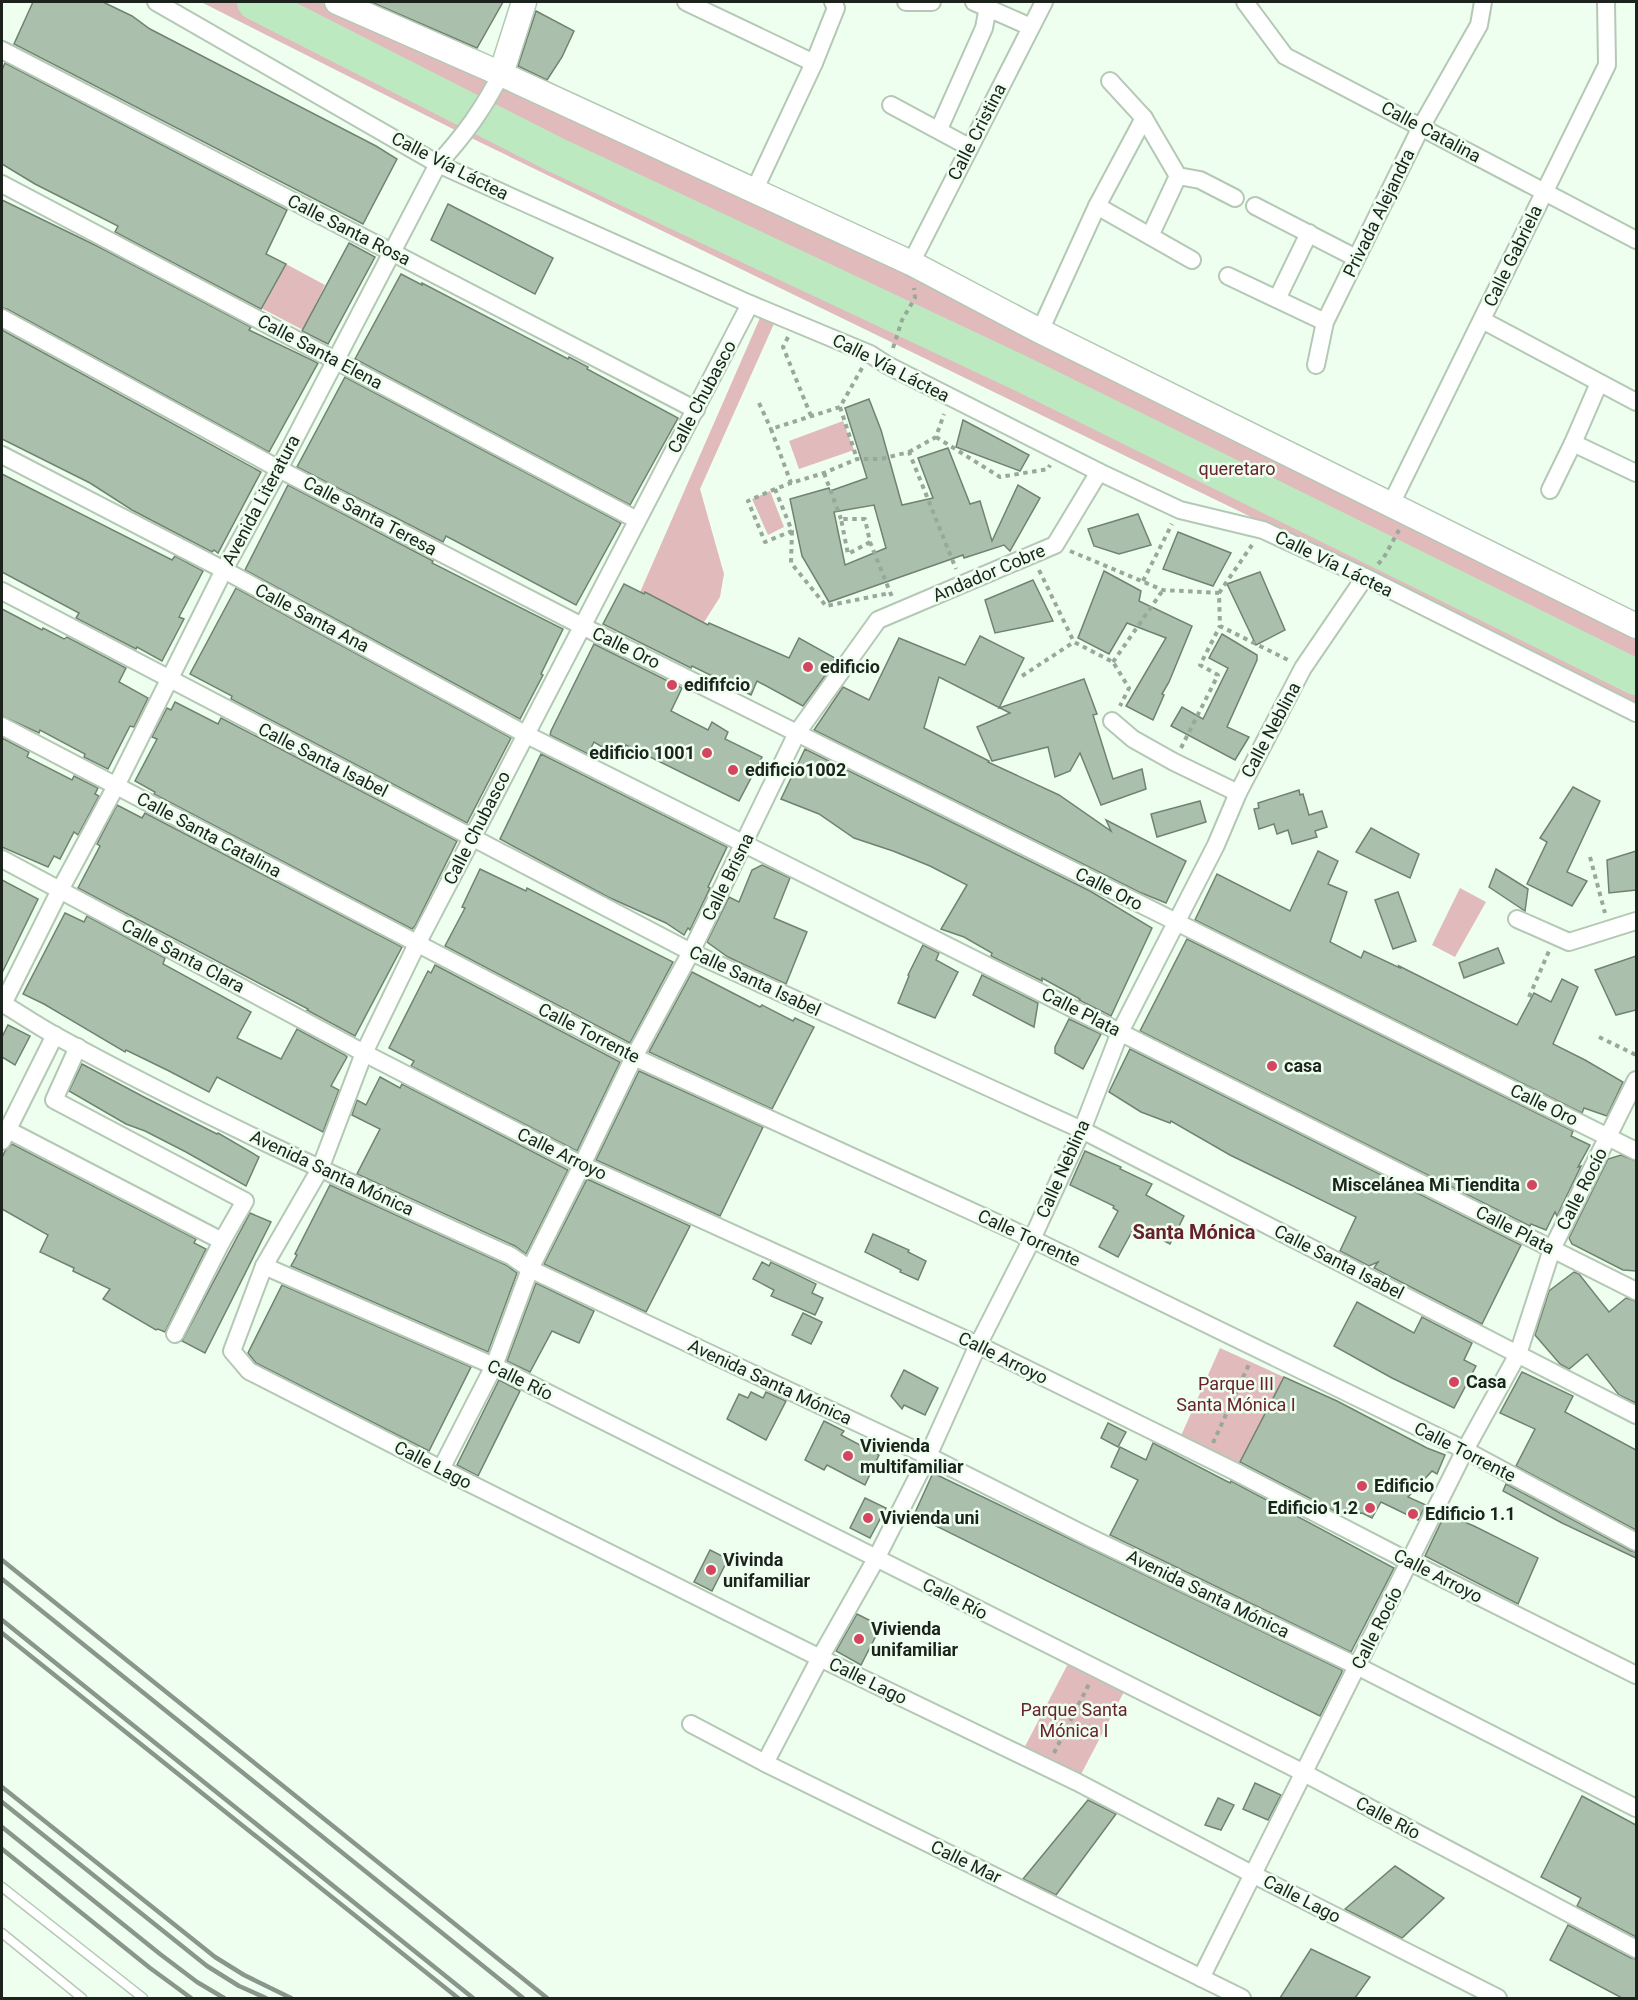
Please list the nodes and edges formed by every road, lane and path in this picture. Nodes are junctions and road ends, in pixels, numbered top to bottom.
1 (156, 2) edge
2 (337, 2) edge
3 (525, 2) edge
4 (833, 2) edge
5 (906, 2) edge
6 (932, 2) edge
7 (1044, 2) edge
8 (1245, 2) edge
9 (1483, 2) edge
10 (1606, 2) edge
11 (694, 3) edge
12 (981, 4) edge
13 (1031, 27) junction
14 (2, 50) edge
15 (814, 63) junction
16 (501, 74) junction
17 (1110, 81) dead end
18 (891, 105) dead end
19 (1144, 118) junction
20 (1421, 127) junction
21 (939, 129) junction
22 (969, 147) junction
23 (438, 164) junction
24 (1178, 176) junction
25 (2, 184) edge
26 (754, 191) junction
27 (1544, 192) junction
28 (1234, 198) dead end
29 (1097, 206) junction
30 (1255, 206) dead end
31 (1309, 232) junction
32 (1150, 236) junction
33 (1636, 240) edge
34 (392, 252) junction
35 (1356, 258) junction
36 (1191, 260) dead end
37 (911, 263) junction
38 (1228, 276) dead end
39 (915, 298) dead end
40 (1277, 299) junction
41 (750, 303) junction
42 (2, 318) edge
43 (1482, 320) junction
44 (795, 322) junction
45 (1325, 322) junction
46 (1040, 331) junction
47 (870, 354) junction
48 (335, 360) junction
49 (887, 365) junction
50 (1316, 365) dead end
51 (1599, 383) junction
52 (1636, 402) edge
53 (759, 403) dead end
54 (840, 407) junction
55 (696, 410) junction
56 (944, 414) dead end
57 (811, 416) junction
58 (771, 429) junction
59 (936, 437) junction
60 (1573, 443) junction
61 (1056, 451) junction
62 (909, 452) junction
63 (2, 455) edge
64 (857, 459) junction
65 (279, 469) junction
66 (1099, 472) junction
67 (824, 473) junction
68 (1636, 473) edge
69 (791, 483) junction
70 (775, 489) junction
71 (1550, 490) dead end
72 (1391, 504) junction
73 (1180, 510) junction
74 (840, 519) junction
75 (637, 520) junction
76 (1263, 530) junction
77 (792, 531) junction
78 (1395, 538) dead end
79 (870, 542) junction
80 (1055, 546) junction
81 (1032, 555) junction
82 (1383, 559) dead end
83 (224, 570) junction
84 (1365, 578) junction
85 (1143, 581) junction
86 (963, 585) junction
87 (1163, 590) junction
88 (2, 591) edge
89 (890, 593) junction
90 (1219, 593) junction
91 (897, 612) junction
92 (878, 620) joint
93 (582, 626) junction
94 (1220, 626) junction
95 (1636, 626) edge
96 (1074, 642) junction
97 (1113, 662) junction
98 (1303, 668) junction
99 (1022, 676) dead end
100 (169, 680) junction
101 (1636, 713) edge
102 (1112, 721) joint
103 (2, 726) edge
104 (796, 733) junction
105 (525, 734) junction
106 (1174, 762) junction
107 (116, 786) junction
108 (1238, 793) junction
109 (473, 837) junction
110 (744, 843) junction
111 (1590, 857) dead end
112 (2, 859) edge
113 (60, 890) junction
114 (1517, 919) dead end
115 (1636, 921) edge
116 (1176, 923) junction
117 (1609, 928) junction
118 (417, 944) junction
119 (1551, 946) dead end
120 (691, 952) junction
121 (1529, 998) dead end
122 (2, 1004) edge
123 (1120, 1032) junction
124 (55, 1035) junction
125 (1599, 1037) dead end
126 (78, 1047) junction
127 (364, 1053) junction
128 (1636, 1055) edge
129 (634, 1057) junction
130 (1636, 1080) edge
131 (1082, 1130) junction
132 (5, 1136) edge
133 (1609, 1137) junction
134 (1636, 1151) edge
135 (582, 1166) junction
136 (320, 1169) junction
137 (1032, 1239) junction
138 (222, 1240) junction
139 (1552, 1249) junction
140 (264, 1266) junction
141 (530, 1269) junction
142 (1636, 1291) edge
143 (175, 1334) dead end
144 (978, 1345) junction
145 (1518, 1354) junction
146 (1241, 1357) dead end
147 (239, 1361) joint
148 (1250, 1361) junction
149 (1259, 1365) dead end
150 (494, 1366) junction
151 (1636, 1415) edge
152 (1465, 1450) junction
153 (1209, 1452) dead end
154 (928, 1455) junction
155 (441, 1469) junction
156 (1636, 1542) edge
157 (876, 1559) junction
158 (1410, 1562) junction
159 (820, 1658) junction
160 (1357, 1666) junction
161 (1097, 1670) junction
162 (1636, 1675) edge
163 (691, 1724) dead end
164 (765, 1763) junction
165 (1047, 1767) junction
166 (1304, 1773) junction
167 (1636, 1808) edge
168 (1252, 1874) junction
169 (2, 1887) edge
170 (2, 1933) edge
171 (1636, 1949) edge
172 (1201, 1978) junction
173 (82, 1998) edge
174 (142, 1998) edge
175 (1242, 1998) edge
176 (1498, 1998) edge

1 - 23 street, Calle Vía Láctea
2 - 16 street
3 - 16 street, Avenida Literatura
4 - 15 street
5 - 6 street
7 - 13 street, Calle Cristina
8 - 20 street, Calle Catalina
9 - 20 street, Privada Alejandra
10 - 27 street, Calle Gabriela
11 - 15 street
12 - 13 street
12 - 21 street
13 - 22 street, Calle Cristina
14 - 34 street, Calle Santa Rosa
15 - 26 street
16 - 23 street, Avenida Literatura
16 - 26 street
17 - 19 street
18 - 21 street
19 - 24 street
19 - 29 street
20 - 27 street, Calle Catalina
20 - 35 street, Privada Alejandra
21 - 22 street
22 - 37 street, Calle Cristina
23 - 34 street, Avenida Literatura
23 - 41 street, Calle Vía Láctea
24 - 28 street
24 - 32 street
25 - 48 street, Calle Santa Elena
26 - 37 street
27 - 33 street, Calle Catalina
27 - 43 street, Calle Gabriela
29 - 32 street
29 - 46 street
30 - 31 street
31 - 35 street
31 - 40 street
32 - 36 street
34 - 48 street, Avenida Literatura
34 - 55 street, Calle Santa Rosa
35 - 45 street, Privada Alejandra
37 - 46 street
38 - 40 street
39 - 49 path
40 - 45 street
41 - 44 street, Calle Vía Láctea
41 - 55 street, Calle Chubasco
42 - 65 street, Calle Santa Teresa
43 - 51 street
43 - 72 street, Calle Gabriela
44 - 47 street, Calle Vía Láctea
44 - 57 path
45 - 50 street, Privada Alejandra
46 - 72 street
47 - 49 street, Calle Vía Láctea
47 - 54 path
48 - 65 street, Avenida Literatura
48 - 75 street, Calle Santa Elena
49 - 61 street, Calle Vía Láctea
51 - 52 street
51 - 60 street
53 - 58 path
54 - 57 path
54 - 64 path
55 - 75 street, Calle Chubasco
56 - 59 path
57 - 58 path
58 - 69 path
59 - 61 path
59 - 62 path
60 - 68 street
60 - 71 street
61 - 66 street, Calle Vía Láctea
62 - 64 path
62 - 86 path
63 - 83 street, Calle Santa Ana
64 - 67 path
65 - 83 street, Avenida Literatura
65 - 93 street, Calle Santa Teresa
66 - 73 street, Calle Vía Láctea
66 - 80 street, Andador Cobre
67 - 69 path
67 - 74 path
69 - 70 path
70 - 77 path
70 - 77 path
72 - 95 street
73 - 76 street, Calle Vía Láctea
73 - 85 path
74 - 79 path
74 - 79 path
75 - 93 street, Calle Chubasco
76 - 84 street, Calle Vía Láctea
76 - 90 path
77 - 89 path
78 - 82 path
79 - 89 path
80 - 81 street, Andador Cobre
80 - 85 path
81 - 86 street, Andador Cobre
81 - 96 path
83 - 100 street, Avenida Literatura
83 - 105 street, Calle Santa Ana
84 - 98 street, Calle Neblina
84 - 101 street, Calle Vía Láctea
85 - 87 path
86 - 91 street, Andador Cobre
87 - 90 path
87 - 97 path
88 - 100 street, Calle Santa Isabel
89 - 91 path
90 - 94 path
91 - 92 street, Andador Cobre
92 - 104 street, Calle Brisna
93 - 104 street, Calle Oro
93 - 105 street, Calle Chubasco
94 - 98 path
94 - 106 path
96 - 97 path
96 - 99 path
97 - 102 path
98 - 108 street, Calle Neblina
100 - 107 street, Avenida Literatura
100 - 109 street, Calle Santa Isabel
102 - 106 street
103 - 107 street, Calle Santa Catalina
104 - 110 street, Calle Brisna
104 - 116 street, Calle Oro
105 - 109 street, Calle Chubasco
105 - 110 street, Calle Plata
106 - 108 street
107 - 113 street, Avenida Literatura
107 - 118 street, Calle Santa Catalina
108 - 116 street, Calle Neblina
109 - 118 street, Calle Chubasco
109 - 120 street, Calle Santa Isabel
110 - 120 street, Calle Brisna
110 - 123 street, Calle Plata
111 - 117 path
112 - 113 street, Calle Santa Clara
113 - 122 street, Avenida Literatura
113 - 127 street, Calle Santa Clara
114 - 117 street
115 - 117 street
116 - 123 street, Calle Neblina
116 - 133 street, Calle Oro
118 - 127 street, Calle Chubasco
118 - 129 street, Calle Torrente
119 - 121 path
120 - 129 street, Calle Brisna
120 - 131 street, Calle Santa Isabel
122 - 124 street, Avenida Santa Mónica
123 - 131 street, Calle Neblina
123 - 139 street, Calle Plata
124 - 126 street, Avenida Santa Mónica
124 - 132 street
125 - 128 path
126 - 136 street, Avenida Santa Mónica
126 - 138 street
127 - 135 street, Calle Arroyo
127 - 136 street, Calle Chubasco
129 - 135 street, Calle Brisna
129 - 137 street, Calle Torrente
130 - 133 street, Calle Rocío
131 - 137 street, Calle Neblina
131 - 145 street, Calle Santa Isabel
132 - 138 street
133 - 134 street, Calle Oro
133 - 139 street, Calle Rocío
135 - 141 street, Calle Brisna
135 - 144 street, Calle Arroyo
136 - 140 street, Calle Chubasco
136 - 141 street, Avenida Santa Mónica
137 - 144 street, Calle Neblina
137 - 152 street, Calle Torrente
138 - 143 street
139 - 142 street, Calle Plata
139 - 145 street, Calle Rocío
140 - 147 street, Calle Chubasco
140 - 150 street, Calle Río
141 - 150 street, Calle Brisna
141 - 154 street, Avenida Santa Mónica
144 - 154 street, Calle Neblina
144 - 158 street, Calle Arroyo
145 - 151 street, Calle Santa Isabel
145 - 152 street, Calle Rocío
146 - 148 path
147 - 155 street, Calle Lago
148 - 149 path
148 - 153 path
150 - 155 street, Calle Brisna
150 - 157 street, Calle Río
152 - 156 street, Calle Torrente
152 - 158 street, Calle Rocío
154 - 157 street, Calle Neblina
154 - 160 street, Avenida Santa Mónica
155 - 159 street, Calle Lago
157 - 159 street, Calle Neblina
157 - 161 street, Calle Río
158 - 160 street, Calle Rocío
158 - 162 street, Calle Arroyo
159 - 164 street, Calle Neblina
159 - 165 street, Calle Lago
160 - 166 street, Calle Rocío
160 - 167 street, Avenida Santa Mónica
161 - 165 path
161 - 166 street, Calle Río
163 - 164 street, Calle Mar
164 - 172 street, Calle Mar
165 - 168 street, Calle Lago
166 - 168 street, Calle Rocío
166 - 171 street, Calle Río
168 - 172 street, Calle Rocío
168 - 176 street, Calle Lago
169 - 174 lane
170 - 173 lane
172 - 175 street, Calle Mar

